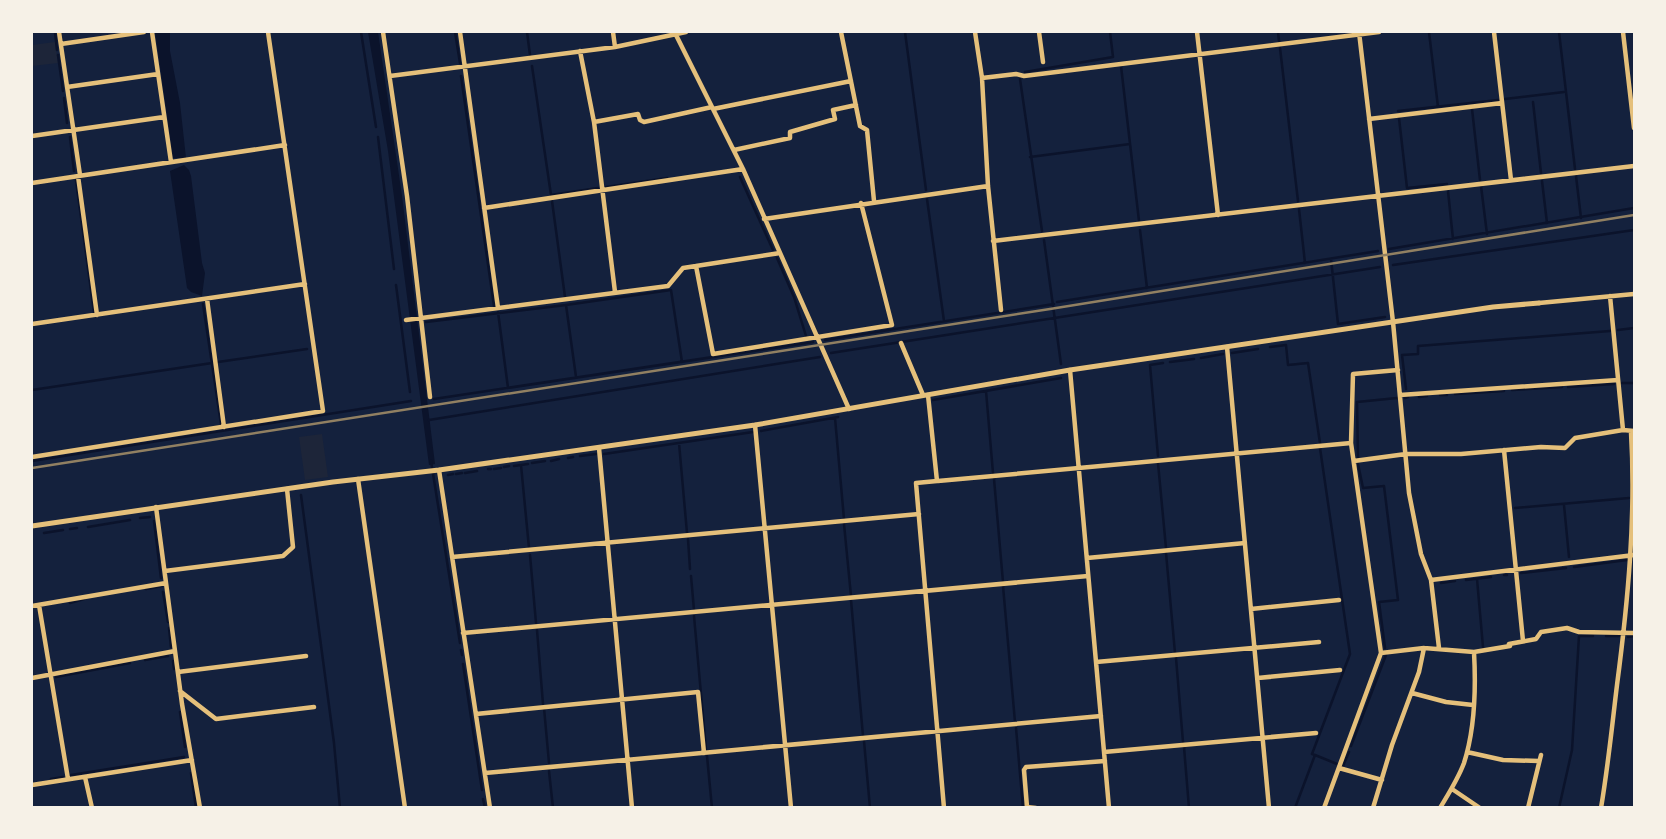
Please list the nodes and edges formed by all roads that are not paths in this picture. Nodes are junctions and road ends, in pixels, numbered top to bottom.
1 (60, 32) edge
2 (144, 32) edge
3 (152, 32) edge
4 (268, 32) edge
5 (383, 32) edge
6 (460, 32) edge
7 (613, 32) edge
8 (686, 32) edge
9 (841, 32) edge
10 (975, 32) edge
11 (1039, 32) edge
12 (1196, 32) edge
13 (1379, 32) edge
14 (1493, 32) edge
15 (1623, 32) edge
16 (1359, 33) edge
17 (661, 35) edge
18 (676, 35) junction
19 (61, 44) junction
20 (615, 47) junction
21 (580, 51) junction
22 (1199, 54) junction
23 (1043, 62) dead end
24 (465, 66) junction
25 (158, 74) junction
26 (390, 76) junction
27 (982, 78) junction
28 (851, 81) junction
29 (67, 87) junction
30 (1502, 103) junction
31 (856, 105) junction
32 (712, 108) junction
33 (164, 117) junction
34 (1370, 119) junction
35 (594, 122) junction
36 (1634, 128) edge
37 (74, 130) junction
38 (32, 136) edge
39 (285, 145) junction
40 (734, 150) junction
41 (171, 162) junction
42 (1634, 166) edge
43 (743, 169) junction
44 (79, 175) junction
45 (1511, 180) junction
46 (32, 183) edge
47 (988, 186) junction
48 (602, 190) junction
49 (1379, 196) junction
50 (874, 201) junction
51 (861, 203) junction
52 (484, 208) junction
53 (1219, 215) junction
54 (764, 219) junction
55 (993, 241) junction
56 (780, 253) junction
57 (696, 266) junction
58 (305, 284) junction
59 (615, 292) junction
60 (1634, 294) edge
61 (1610, 296) junction
62 (207, 299) junction
63 (1539, 303) joint
64 (498, 308) junction
65 (1001, 310) dead end
66 (97, 315) junction
67 (421, 318) junction
68 (408, 319) dead end
69 (1394, 322) junction
70 (32, 324) edge
71 (818, 337) junction
72 (901, 343) dead end
73 (1227, 347) junction
74 (1070, 370) junction
75 (1398, 370) junction
76 (1618, 380) junction
77 (925, 394) junction
78 (1400, 395) junction
79 (430, 397) dead end
80 (849, 409) junction
81 (755, 425) junction
82 (224, 427) junction
83 (1623, 430) junction
84 (1633, 432) edge
85 (1352, 443) junction
86 (599, 448) junction
87 (1504, 450) junction
88 (1237, 453) junction
89 (1406, 454) junction
90 (32, 457) edge
91 (1354, 461) junction
92 (1079, 467) junction
93 (438, 470) junction
94 (358, 479) junction
95 (937, 481) junction
96 (287, 489) junction
97 (156, 507) junction
98 (919, 514) junction
99 (32, 526) edge
100 (765, 529) junction
101 (608, 543) junction
102 (1245, 543) junction
103 (1633, 555) edge
104 (452, 557) junction
105 (1087, 558) junction
106 (1517, 570) junction
107 (164, 571) junction
108 (1088, 576) junction
109 (1431, 580) junction
110 (166, 583) junction
111 (926, 591) junction
112 (1339, 600) dead end
113 (39, 605) junction
114 (772, 605) junction
115 (32, 606) edge
116 (1251, 609) junction
117 (616, 619) junction
118 (463, 632) junction
119 (1623, 633) junction
120 (1634, 633) edge
121 (1523, 641) junction
122 (1319, 642) dead end
123 (1255, 648) junction
124 (1424, 648) junction
125 (1439, 648) junction
126 (175, 651) junction
127 (1474, 652) junction
128 (1381, 653) junction
129 (306, 656) dead end
130 (1096, 662) junction
131 (1340, 670) dead end
132 (178, 672) junction
133 (49, 675) junction
134 (32, 678) edge
135 (1257, 678) junction
136 (180, 691) junction
137 (1412, 693) junction
138 (622, 699) junction
139 (1473, 705) junction
140 (314, 708) dead end
141 (476, 714) junction
142 (1101, 716) junction
143 (938, 732) junction
144 (1316, 733) dead end
145 (1263, 737) junction
146 (785, 746) junction
147 (1104, 752) junction
148 (1467, 752) junction
149 (704, 753) junction
150 (192, 760) junction
151 (628, 760) junction
152 (1105, 761) junction
153 (1338, 768) junction
154 (485, 773) junction
155 (85, 776) junction
156 (68, 779) junction
157 (1382, 780) junction
158 (32, 785) edge
159 (1452, 789) junction
160 (92, 807) edge
161 (200, 807) edge
162 (405, 807) edge
163 (490, 807) edge
164 (632, 807) edge
165 (791, 807) edge
166 (944, 807) edge
167 (1036, 807) edge
168 (1109, 807) edge
169 (1269, 807) edge
170 (1324, 807) edge
171 (1373, 807) edge
172 (1440, 807) edge
173 (1480, 807) edge
174 (1528, 807) edge
175 (1601, 807) edge

1 - 19 street
2 - 19 street
3 - 25 street
4 - 39 street
5 - 26 street
6 - 24 street
7 - 20 street
8 - 18 street
9 - 28 street
10 - 27 street
11 - 23 street
12 - 22 street
13 - 16 street
14 - 30 street
15 - 36 street
16 - 22 street
16 - 34 street
17 - 18 street
17 - 20 street
18 - 32 street
19 - 29 street
20 - 21 street
21 - 24 street
21 - 35 street
22 - 27 street
22 - 53 street
24 - 26 street
24 - 52 street
25 - 29 street
25 - 33 street
26 - 67 street
27 - 47 street
28 - 31 street
28 - 32 street
29 - 37 street
30 - 34 street
30 - 45 street
31 - 40 street
31 - 50 street
32 - 35 street
32 - 40 street
33 - 37 street
33 - 41 street
34 - 49 street
35 - 48 street
37 - 38 street
37 - 44 street
39 - 41 street
39 - 58 street
40 - 43 street
41 - 44 street
42 - 45 street
43 - 48 street
43 - 54 street
44 - 46 street
44 - 66 street
45 - 49 street
47 - 50 street
47 - 55 street
48 - 52 street
48 - 59 street
49 - 53 street
49 - 69 street
50 - 51 street
51 - 54 street
51 - 71 street
52 - 64 street
53 - 55 street
54 - 56 street
55 - 65 street
56 - 57 street
56 - 71 street
57 - 59 street
57 - 71 street
58 - 62 street
58 - 82 street
59 - 64 street
60 - 61 street
61 - 63 street
61 - 76 street
62 - 66 street
62 - 82 street
63 - 69 street
64 - 67 street
66 - 70 street
67 - 68 street
67 - 79 street
69 - 73 street
69 - 75 street
71 - 80 street
72 - 77 street
73 - 74 street
73 - 88 street
74 - 77 street
74 - 92 street
75 - 78 street
75 - 85 street
76 - 78 street
76 - 83 street
77 - 80 street
77 - 95 street
78 - 89 street
80 - 81 street
81 - 86 street
81 - 100 street
82 - 90 street
83 - 84 street
83 - 87 street
84 - 103 street
85 - 88 street
85 - 91 street
86 - 93 street
86 - 101 street
87 - 89 street
87 - 106 street
88 - 92 street
88 - 102 street
89 - 91 street
89 - 109 street
91 - 128 street
92 - 95 street
92 - 105 street
93 - 94 street
93 - 104 street
94 - 96 street
94 - 162 street
95 - 98 street
96 - 97 street
96 - 107 street
97 - 99 street
97 - 107 street
98 - 100 street
98 - 111 street
100 - 101 street
100 - 114 street
101 - 104 street
101 - 117 street
102 - 105 street
102 - 116 street
103 - 106 street
103 - 119 street
104 - 118 street
105 - 108 street
106 - 109 street
106 - 121 street
107 - 110 street
108 - 111 street
108 - 130 street
109 - 125 street
110 - 113 street
110 - 126 street
111 - 114 street
111 - 143 street
112 - 116 street
113 - 115 street
113 - 133 street
114 - 117 street
114 - 146 street
116 - 123 street
117 - 118 street
117 - 138 street
118 - 141 street
119 - 120 street
119 - 121 street
119 - 175 street
121 - 127 street
122 - 123 street
123 - 130 street
123 - 135 street
124 - 125 street
124 - 128 street
124 - 137 street
125 - 127 street
126 - 132 street
126 - 133 street
127 - 139 street
128 - 153 street
129 - 132 street
130 - 142 street
131 - 135 street
132 - 136 street
133 - 134 street
133 - 156 street
135 - 145 street
136 - 140 street
136 - 150 street
137 - 139 street
137 - 157 street
138 - 141 street
138 - 149 street
138 - 151 street
139 - 148 street
141 - 154 street
142 - 143 street
142 - 147 street
143 - 146 street
143 - 166 street
144 - 145 street
145 - 147 street
145 - 169 street
146 - 149 street
146 - 165 street
147 - 152 street
148 - 159 street
148 - 174 street
149 - 151 street
150 - 155 street
150 - 161 street
151 - 154 street
151 - 164 street
152 - 167 street
152 - 168 street
153 - 157 street
153 - 170 street
154 - 163 street
155 - 156 street
155 - 160 street
156 - 158 street
157 - 171 street
159 - 172 street
159 - 173 street

